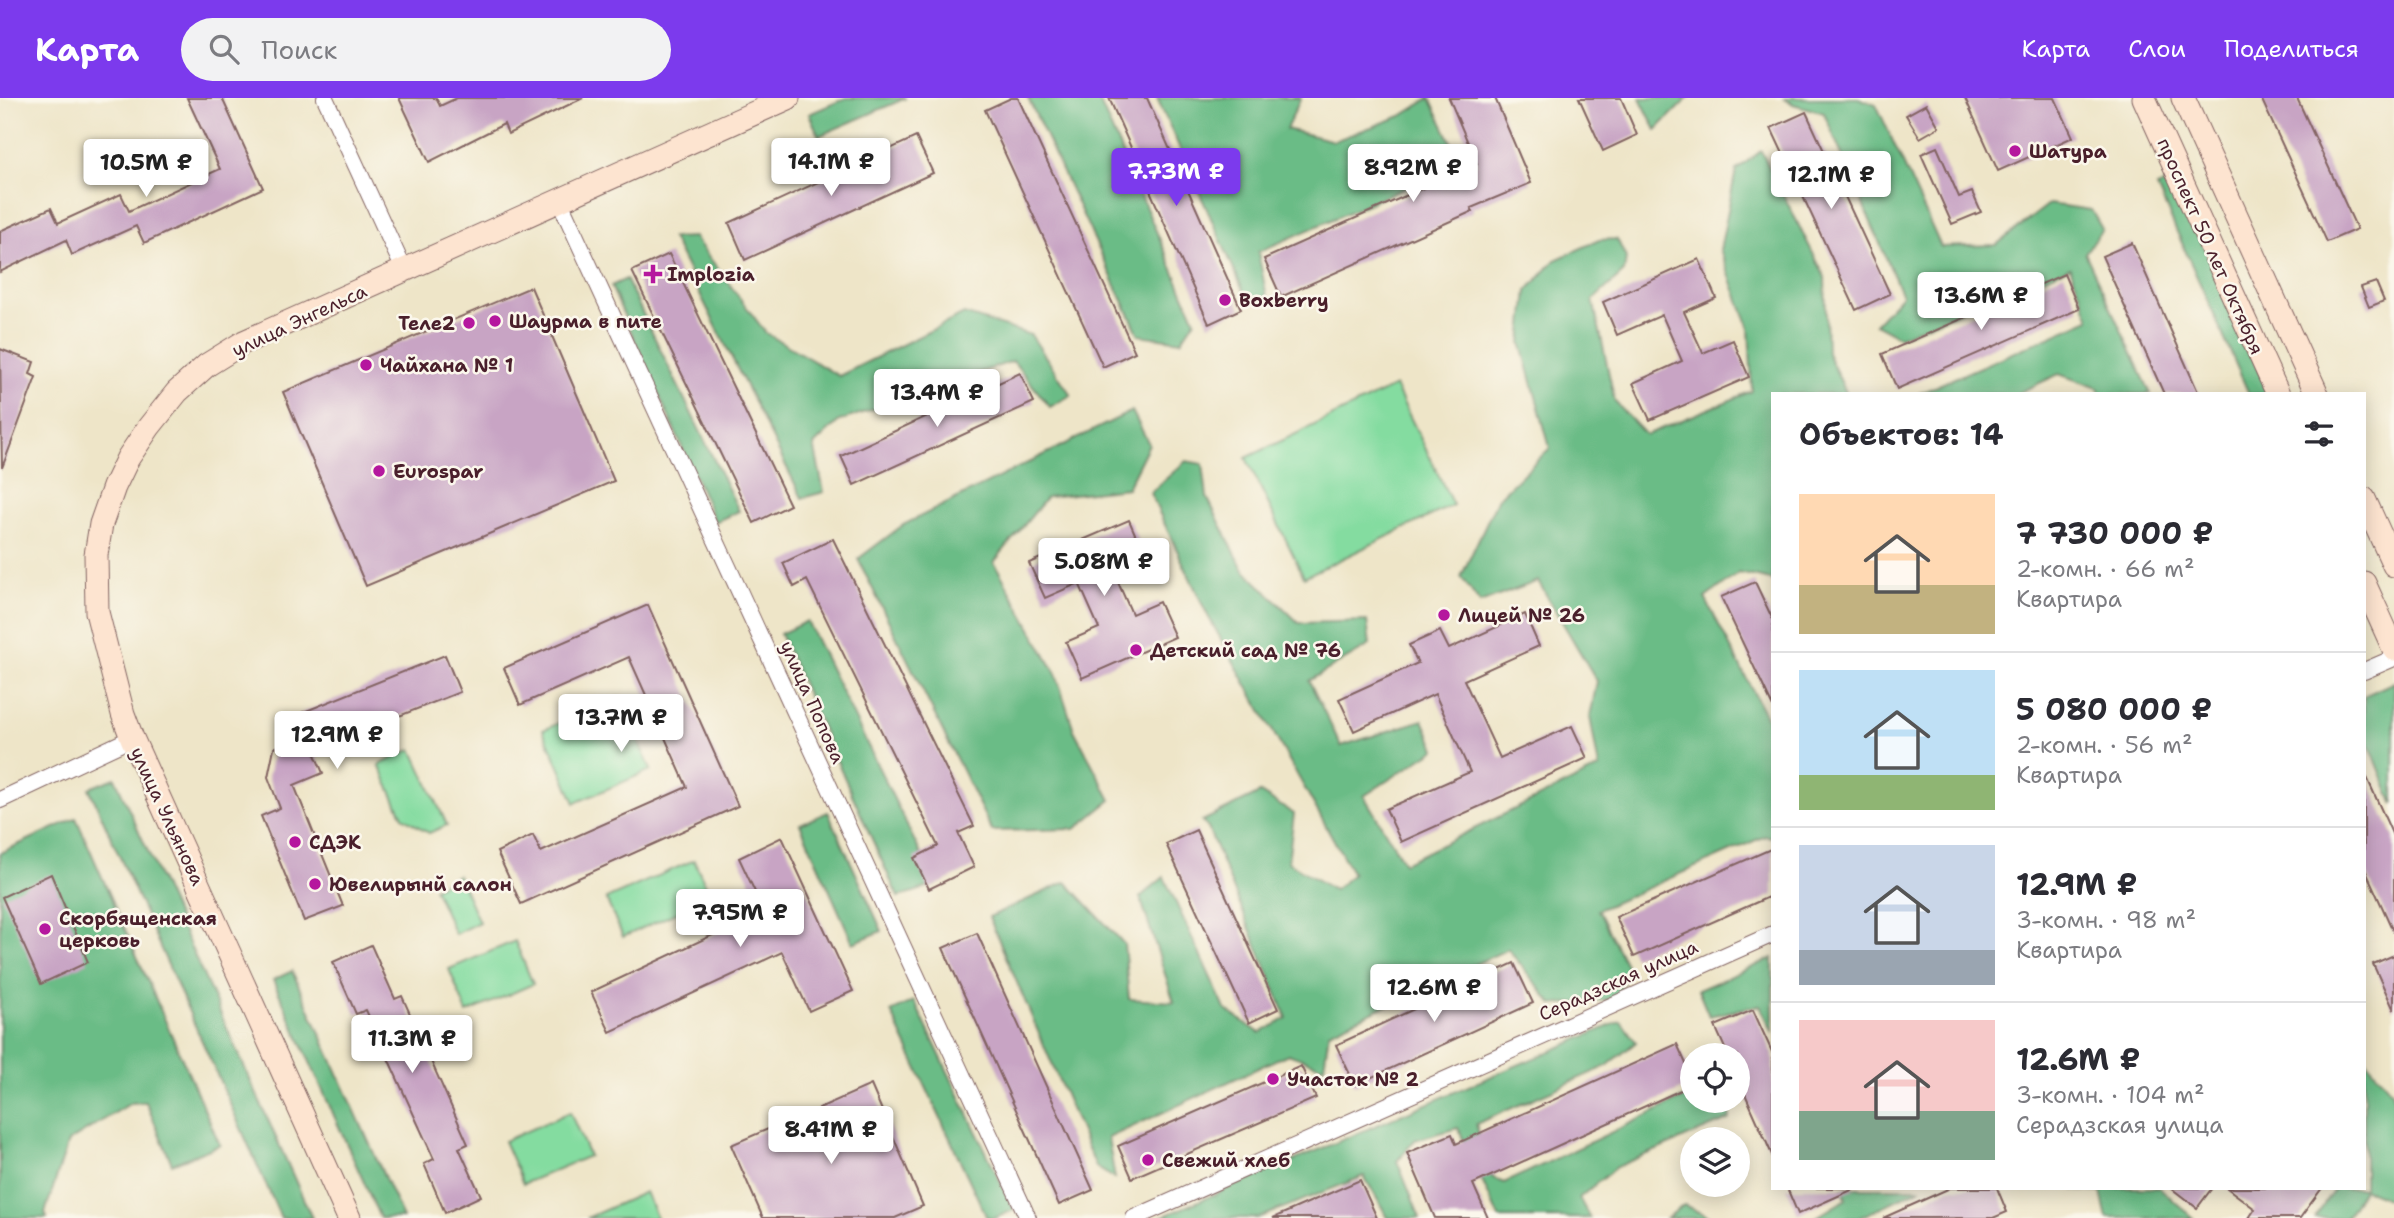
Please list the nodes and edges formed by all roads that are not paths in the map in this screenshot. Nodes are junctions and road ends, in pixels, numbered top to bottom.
1 (324, 98) edge
2 (788, 98) edge
3 (2144, 98) edge
4 (2183, 98) edge
5 (561, 202) junction
6 (404, 272) junction
7 (2277, 392) edge
8 (2316, 392) edge
9 (2366, 503) edge
10 (96, 555) joint
11 (2394, 565) edge
12 (2366, 587) edge
13 (2394, 649) edge
14 (2394, 659) edge
15 (2366, 670) edge
16 (132, 738) junction
17 (0, 800) edge
18 (1771, 935) edge
19 (349, 1218) edge
20 (1028, 1218) edge
21 (1134, 1218) edge

1 - 6 street
2 - 5 main road, улица Энгельса
3 - 7 main road, проспект 50 лет Октября
4 - 8 main road, проспект 50 лет Октября
5 - 6 main road, улица Энгельса
5 - 20 street, улица Попова
6 - 10 main road, улица Энгельса
9 - 11 main road
10 - 16 main road, улица Ульянова
12 - 13 main road
14 - 15 street
16 - 17 street
16 - 19 main road, улица Ульянова
18 - 21 street, Серадзская улица

